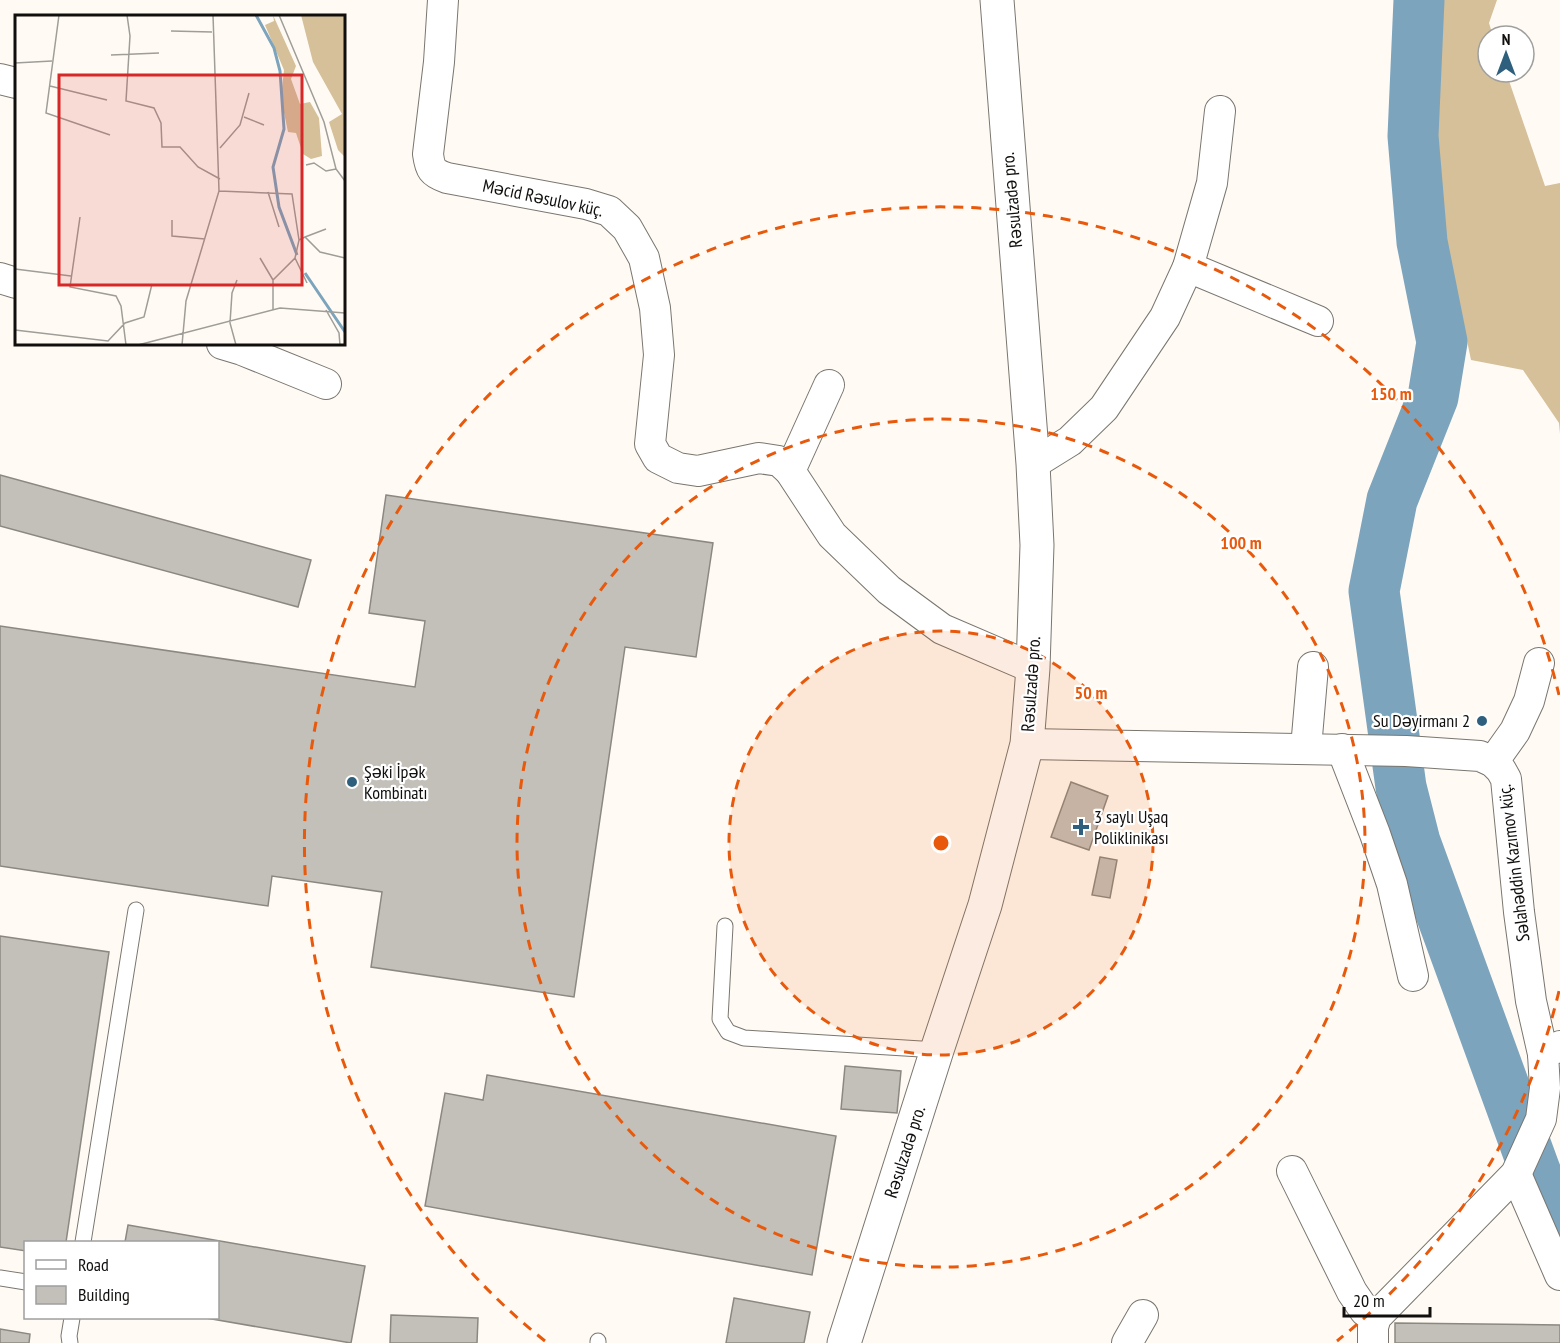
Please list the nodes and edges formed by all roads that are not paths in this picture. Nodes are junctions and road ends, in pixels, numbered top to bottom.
1 (443, 0) edge
2 (997, 0) edge
3 (0, 79) edge
4 (15, 83) edge
5 (1220, 111) dead end
6 (1188, 267) junction
7 (0, 278) edge
8 (15, 283) edge
9 (1318, 321) dead end
10 (225, 345) edge
11 (326, 384) dead end
12 (829, 385) dead end
13 (1033, 464) junction
14 (790, 471) junction
15 (1539, 663) dead end
16 (1312, 667) dead end
17 (1033, 668) junction
18 (1027, 744) junction
19 (1306, 748) junction
20 (1342, 749) junction
21 (1493, 762) junction
22 (136, 910) dead end
23 (725, 926) dead end
24 (1413, 976) dead end
25 (937, 1050) junction
26 (1551, 1050) edge
27 (1292, 1171) dead end
28 (1516, 1173) junction
29 (83, 1241) edge
30 (1560, 1275) edge
31 (0, 1278) edge
32 (24, 1282) edge
33 (1143, 1315) dead end
34 (72, 1319) edge
35 (1374, 1330) edge
36 (70, 1343) edge
37 (844, 1343) edge
38 (1127, 1343) edge

1 - 14 street, Məcid Rəsulov küç.
2 - 13 street, Rəsulzadə pro.
3 - 4 street
5 - 6 street
6 - 9 street
6 - 13 street
7 - 8 street
10 - 11 street
12 - 14 street
13 - 17 street, Rəsulzadə pro.
14 - 17 street
15 - 21 street
16 - 19 street
17 - 18 street, Rəsulzadə pro.
18 - 19 street
18 - 25 street, Rəsulzadə pro.
19 - 20 street
20 - 21 street, Səlahəddin Kazımov küç.
20 - 24 street
21 - 26 street, Səlahəddin Kazımov küç.
22 - 29 lane
23 - 25 lane
25 - 37 street, Rəsulzadə pro.
26 - 28 street, Səlahəddin Kazımov küç.
27 - 35 street
28 - 30 street
28 - 35 street, Səlahəddin Kazımov küç.
31 - 32 lane
33 - 38 street
34 - 36 lane

